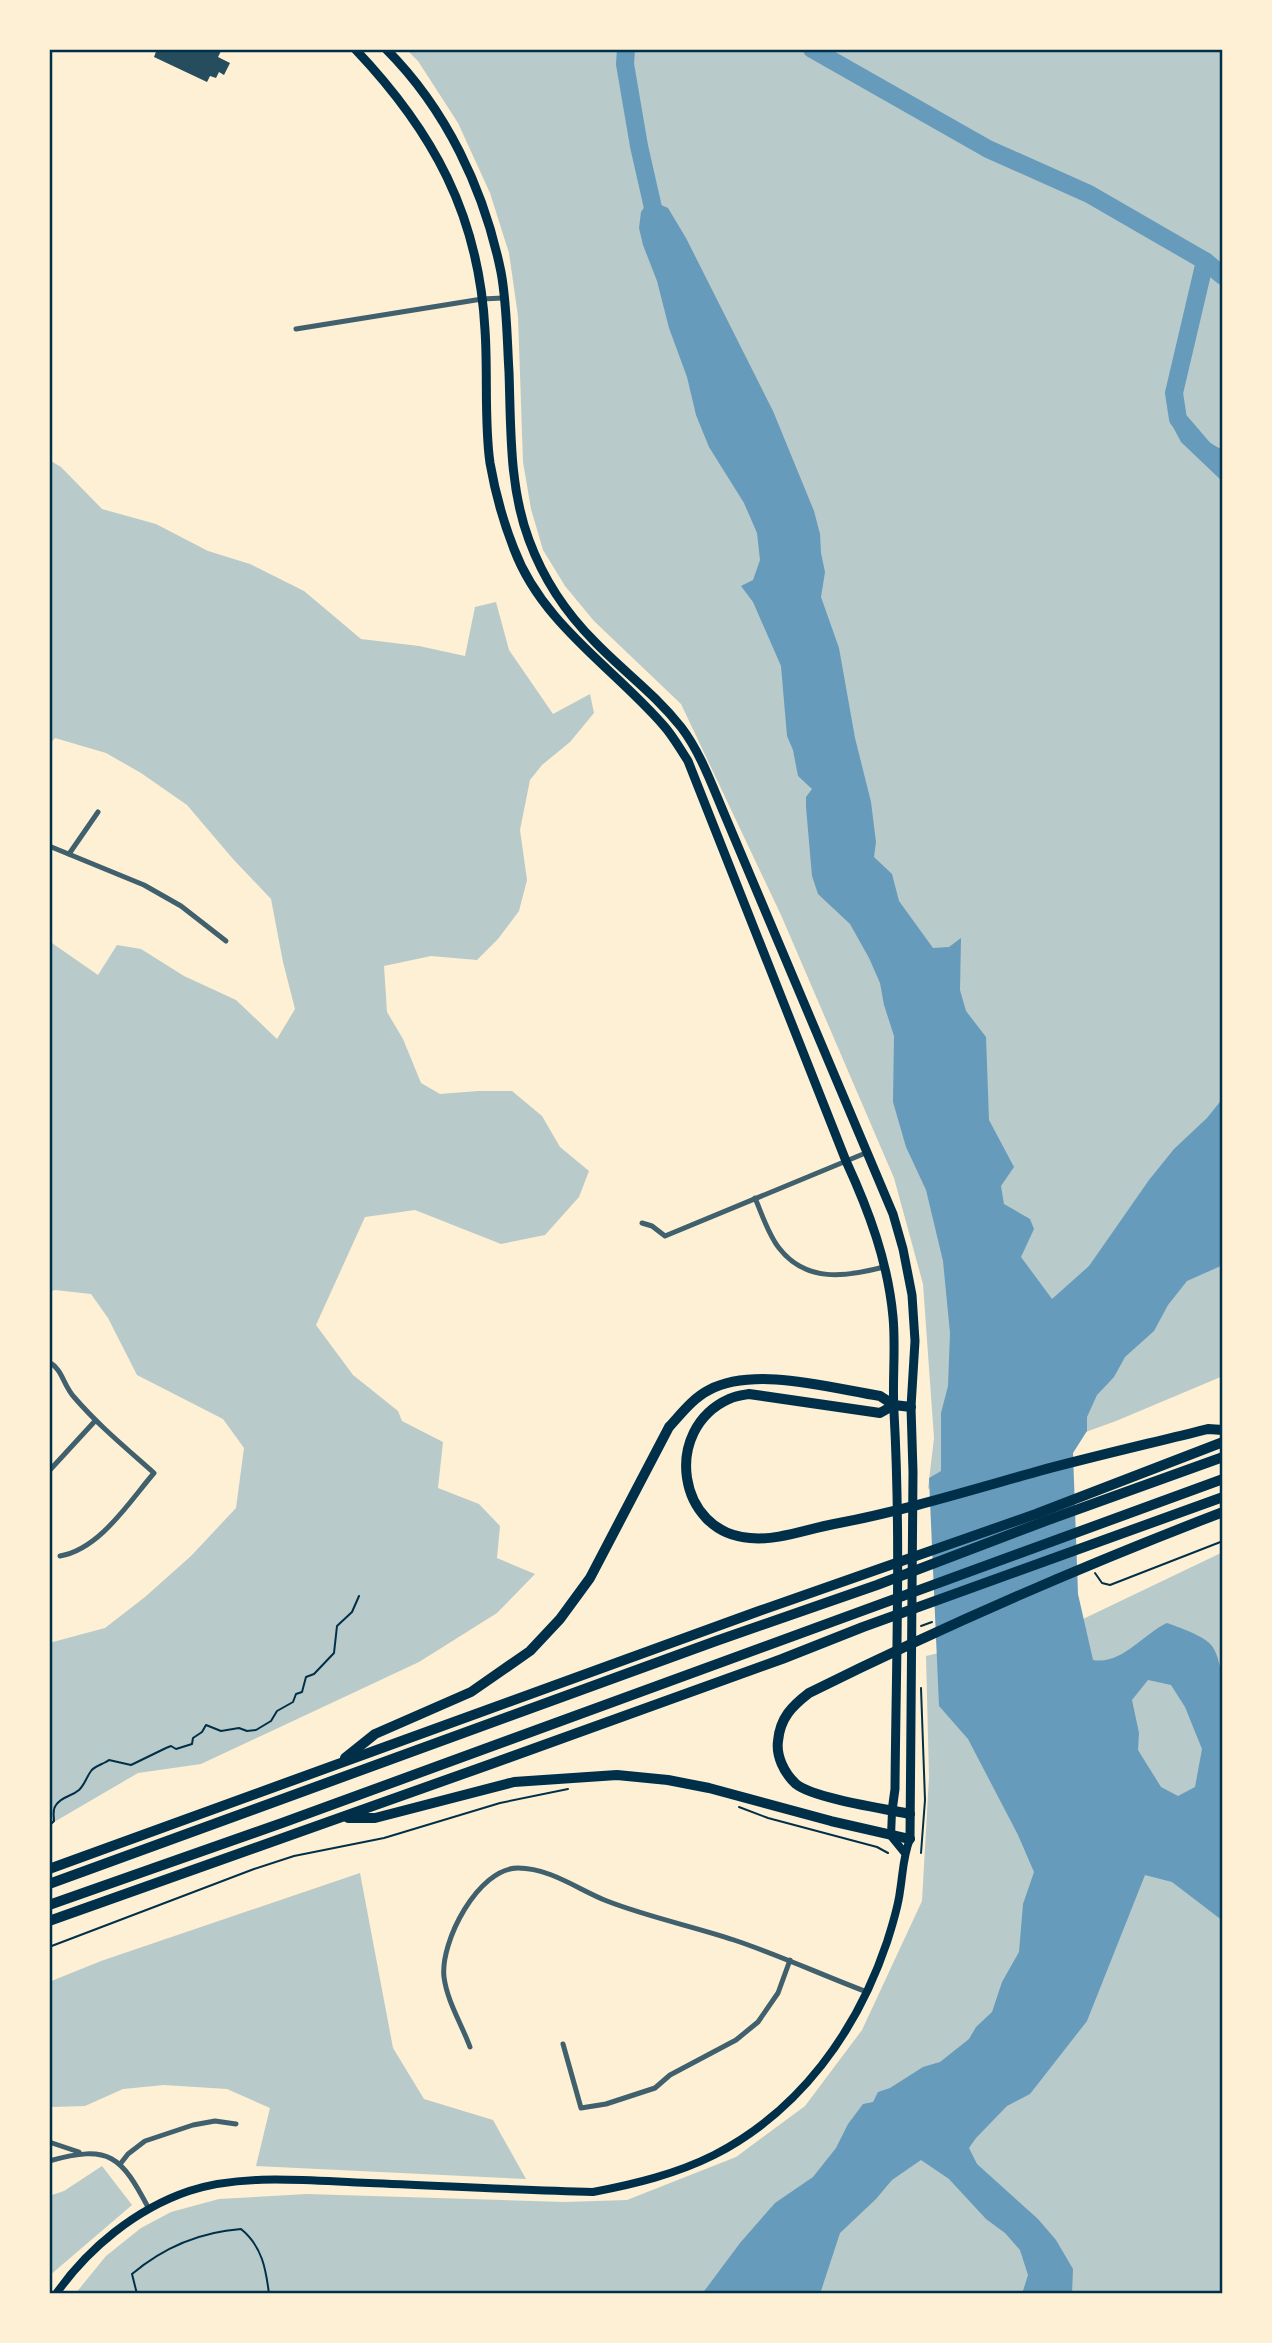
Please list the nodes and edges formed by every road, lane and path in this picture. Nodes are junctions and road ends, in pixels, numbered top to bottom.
1 (355, 49) edge
2 (386, 49) edge
3 (503, 298) junction
4 (482, 299) junction
5 (296, 329) dead end
6 (98, 812) dead end
7 (49, 846) edge
8 (69, 854) junction
9 (226, 941) dead end
10 (868, 1152) junction
11 (846, 1161) junction
12 (755, 1198) junction
13 (642, 1223) dead end
14 (884, 1267) junction
15 (49, 1362) edge
16 (894, 1405) junction
17 (911, 1407) junction
18 (95, 1421) junction
19 (1223, 1430) edge
20 (1223, 1442) edge
21 (1223, 1457) edge
22 (49, 1471) edge
23 (1223, 1479) edge
24 (1223, 1497) edge
25 (1223, 1512) edge
26 (1223, 1541) edge
27 (60, 1556) dead end
28 (1094, 1570) dead end
29 (359, 1596) dead end
30 (921, 1681) dead end
31 (337, 1764) junction
32 (569, 1789) dead end
33 (732, 1805) dead end
34 (892, 1811) junction
35 (910, 1814) junction
36 (338, 1818) junction
37 (49, 1826) edge
38 (891, 1836) junction
39 (910, 1839) junction
40 (904, 1852) junction
41 (888, 1853) dead end
42 (921, 1853) dead end
43 (49, 1869) edge
44 (49, 1884) edge
45 (49, 1905) edge
46 (49, 1921) edge
47 (49, 1947) edge
48 (790, 1960) junction
49 (868, 1992) junction
50 (564, 2044) dead end
51 (470, 2047) dead end
52 (236, 2124) dead end
53 (49, 2142) edge
54 (79, 2152) junction
55 (49, 2161) edge
56 (121, 2163) junction
57 (149, 2209) junction
58 (56, 2294) edge
59 (137, 2294) edge
60 (269, 2294) edge

1 - 4 main road
2 - 3 main road
3 - 4 street
3 - 10 main road
4 - 5 street
4 - 11 main road
6 - 8 street
7 - 8 street
8 - 9 street
10 - 11 street
10 - 17 main road
11 - 12 street
11 - 14 main road
12 - 13 street
12 - 14 street
14 - 16 main road
15 - 18 street
16 - 17 highway
16 - 19 highway
16 - 31 highway
16 - 34 main road
17 - 35 main road
18 - 22 street
18 - 27 street
20 - 31 highway
21 - 44 highway
23 - 45 highway
24 - 36 highway
25 - 34 highway
26 - 28 path
29 - 37 path
30 - 42 path
31 - 43 highway
32 - 47 path
33 - 41 path
34 - 35 highway
34 - 38 main road
35 - 39 main road
36 - 38 highway
36 - 46 highway
38 - 39 highway
38 - 40 main road
39 - 40 main road
40 - 49 main road
48 - 49 street
48 - 50 street
48 - 51 street
49 - 57 main road
52 - 56 street
53 - 54 street
54 - 55 street
54 - 56 street
56 - 57 street
57 - 58 main road
59 - 60 path

